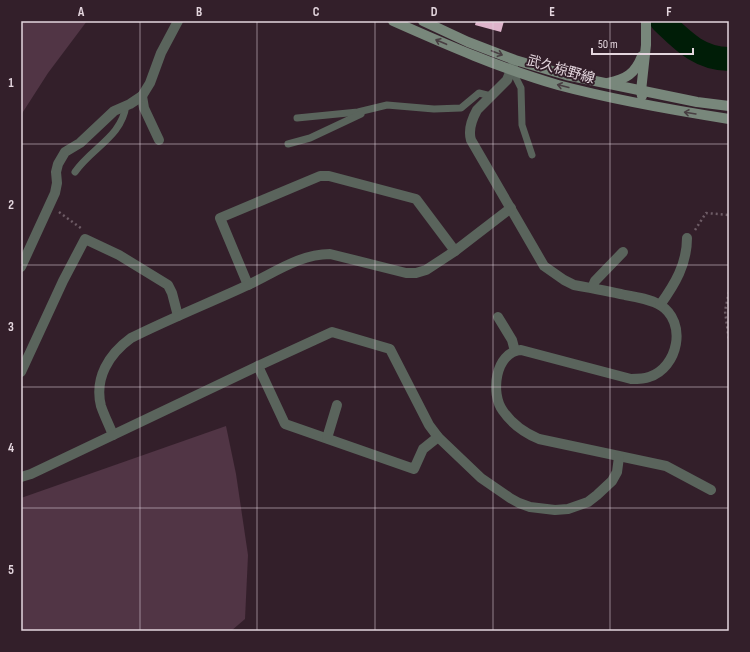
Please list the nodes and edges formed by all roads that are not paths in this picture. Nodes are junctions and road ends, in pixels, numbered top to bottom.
1 (178, 21) edge
2 (393, 21) edge
3 (423, 21) edge
4 (646, 21) edge
5 (646, 45) junction
6 (514, 65) junction
7 (606, 84) junction
8 (641, 91) junction
9 (142, 96) junction
10 (491, 96) junction
11 (126, 105) junction
12 (651, 106) junction
13 (729, 106) edge
14 (368, 110) junction
15 (297, 118) dead end
16 (729, 118) edge
17 (159, 140) dead end
18 (288, 144) dead end
19 (532, 155) dead end
20 (75, 172) dead end
21 (511, 208) junction
22 (687, 238) road end
23 (455, 251) junction
24 (623, 252) dead end
25 (21, 267) edge
26 (248, 285) junction
27 (592, 288) junction
28 (660, 305) junction
29 (178, 316) junction
30 (498, 317) dead end
31 (516, 351) junction
32 (258, 366) junction
33 (21, 372) edge
34 (337, 405) dead end
35 (113, 434) junction
36 (438, 437) junction
37 (327, 438) junction
38 (620, 457) junction
39 (21, 477) edge
40 (711, 490) dead end

1 - 9 street
6 -> 2 main road, 武久椋野線
3 -> 6 main road, 武久椋野線
4 - 5 main road
5 - 7 main road
5 - 8 main road
6 - 7 main road, 武久椋野線
6 - 10 street
12 -> 6 main road, 武久椋野線
6 - 19 lane
7 - 8 main road, 武久椋野線
8 - 12 main road
8 - 13 main road, 武久椋野線
9 - 11 street
9 - 17 street
10 - 14 lane
10 - 21 street
11 - 20 lane
11 - 25 street
16 -> 12 main road, 武久椋野線
14 - 15 lane
14 - 18 lane
21 - 23 street
21 - 27 street
22 - 28 street
23 - 26 street
23 - 26 street
24 - 27 street
26 - 29 street
27 - 28 street
28 - 31 street
29 - 33 street
29 - 35 street
30 - 31 street
31 - 38 street
32 - 35 street
32 - 36 street
32 - 37 street
34 - 37 street
35 - 39 street
36 - 37 street
36 - 38 street
38 - 40 street

